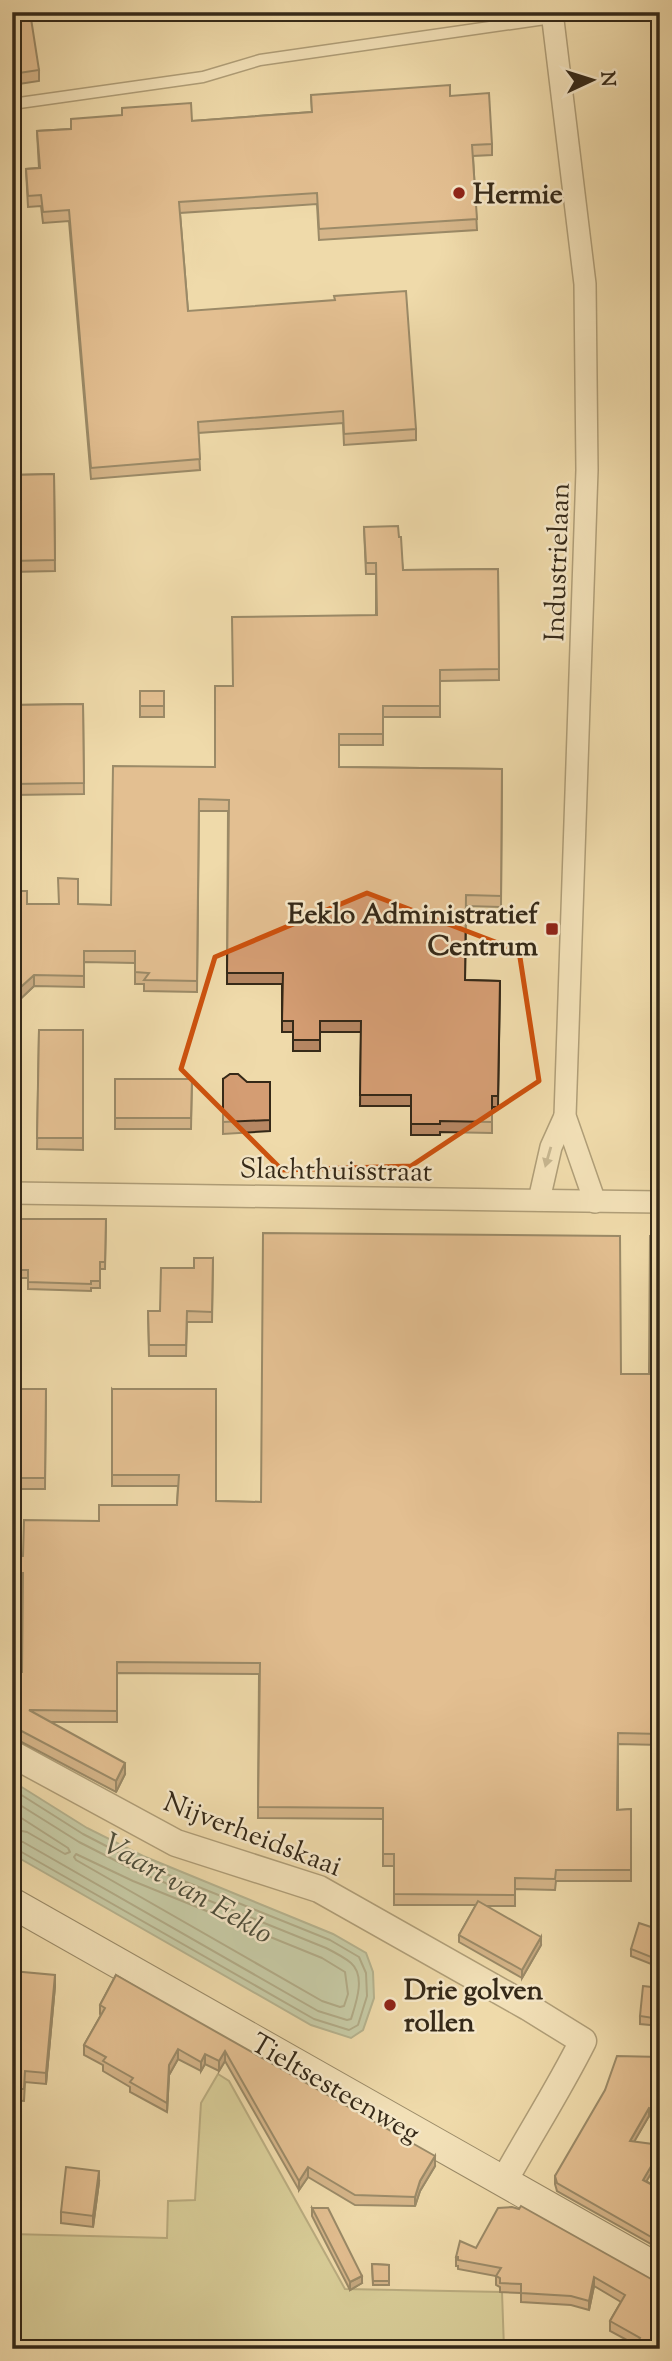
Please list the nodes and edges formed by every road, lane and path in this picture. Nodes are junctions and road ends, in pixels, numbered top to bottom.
1 (552, 15) edge
2 (12, 104) edge
3 (565, 1116) junction
4 (12, 1193) edge
5 (538, 1200) junction
6 (595, 1202) junction
7 (660, 1202) edge
8 (12, 1754) edge
9 (12, 1903) edge
10 (503, 2181) junction
11 (660, 2270) edge

1 - 2 lane
1 - 3 street, Industrielaan
3 -> 5 street, Industrielaan
3 - 6 street, Industrielaan
4 - 5 street, Slachthuisstraat
5 - 6 street, Slachthuisstraat
6 - 7 street, Slachthuisstraat
8 - 10 street, Nijverheidskaai
9 - 10 main road, Tieltsesteenweg
10 - 11 main road, Tieltsesteenweg

